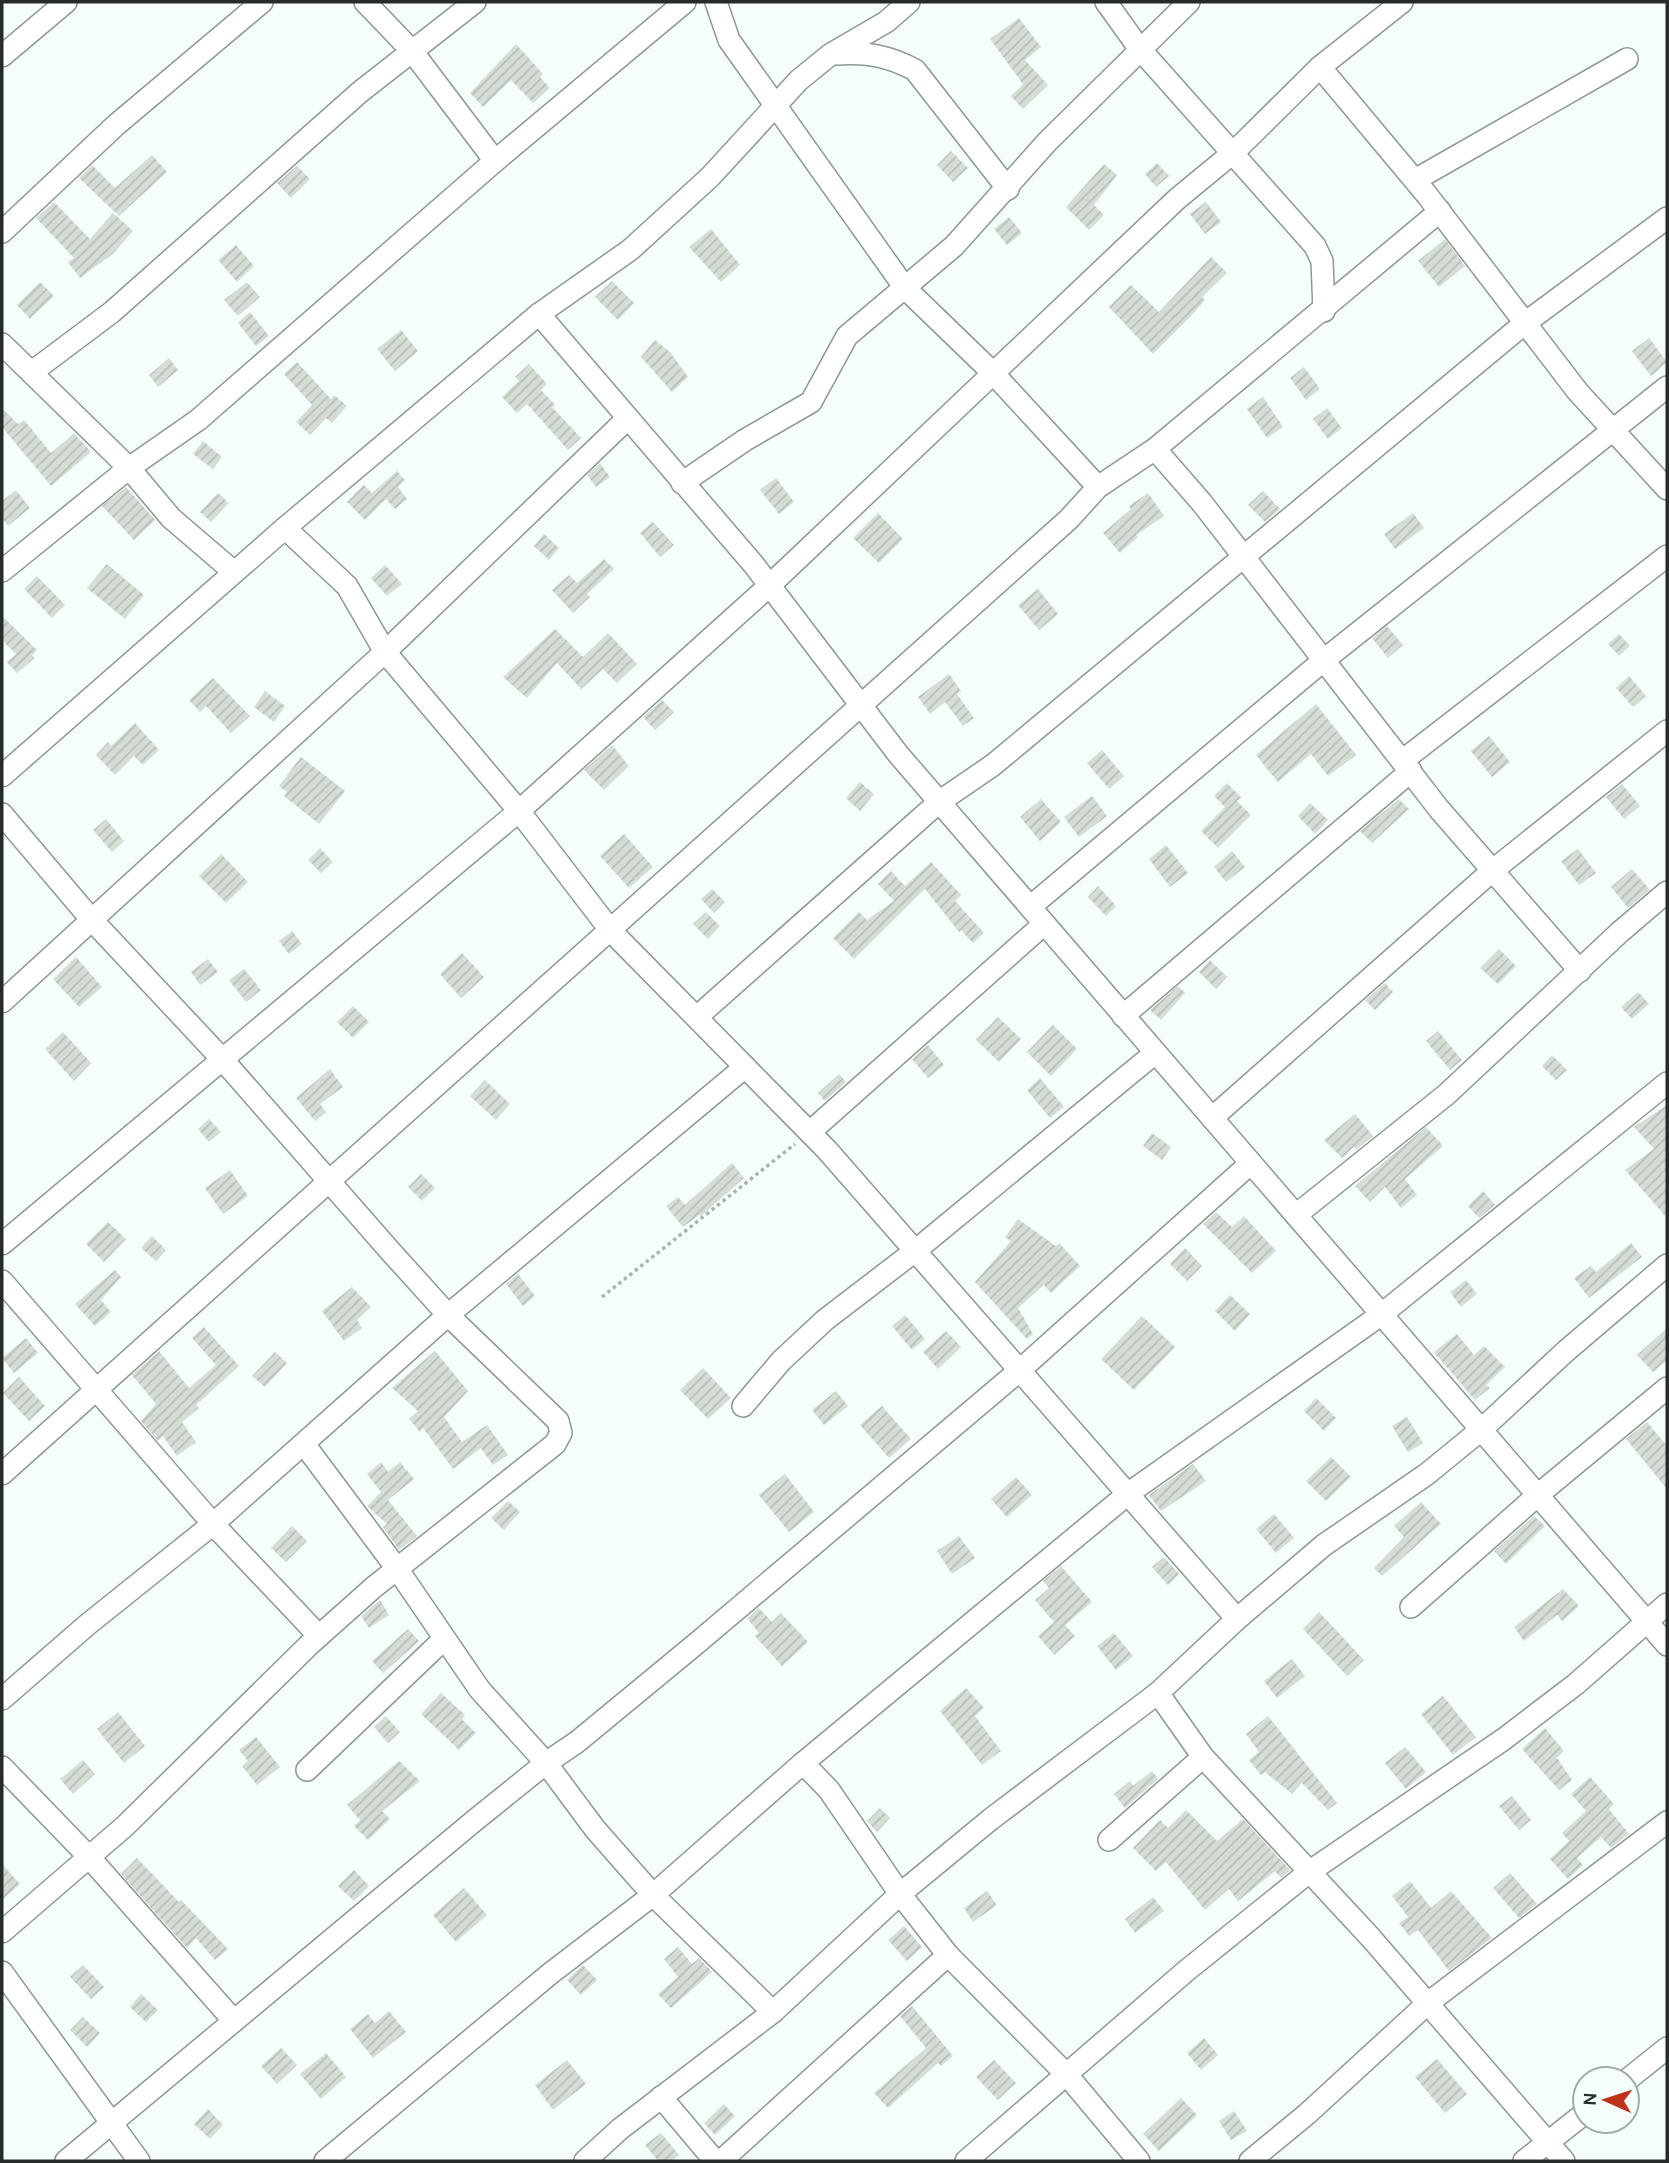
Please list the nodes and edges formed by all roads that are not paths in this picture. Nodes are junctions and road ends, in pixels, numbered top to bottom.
1 (66, 2) edge
2 (262, 2) edge
3 (365, 2) edge
4 (475, 2) edge
5 (685, 2) edge
6 (716, 2) edge
7 (909, 2) edge
8 (1106, 2) edge
9 (1189, 2) edge
10 (1402, 2) edge
11 (1139, 48) junction
12 (412, 51) junction
13 (831, 54) junction
14 (2, 56) edge
15 (1627, 59) dead end
16 (1320, 67) junction
17 (773, 106) junction
18 (1234, 152) junction
19 (495, 161) junction
20 (1415, 180) junction
21 (1008, 189) junction
22 (1440, 211) junction
23 (1667, 218) edge
24 (2, 232) edge
25 (905, 288) junction
26 (1324, 312) junction
27 (539, 314) junction
28 (1525, 323) junction
29 (2, 344) edge
30 (32, 372) junction
31 (993, 373) junction
32 (1667, 387) edge
33 (628, 418) junction
34 (1612, 429) junction
35 (1155, 449) junction
36 (129, 468) junction
37 (682, 483) junction
38 (1098, 487) junction
39 (1667, 489) edge
40 (285, 528) junction
41 (1667, 556) edge
42 (1244, 558) junction
43 (2, 570) edge
44 (234, 572) junction
45 (769, 586) junction
46 (385, 652) junction
47 (1324, 660) junction
48 (860, 704) junction
49 (1667, 731) edge
50 (1407, 766) junction
51 (2, 776) edge
52 (939, 802) junction
53 (519, 811) junction
54 (2, 814) edge
55 (1492, 872) junction
56 (1667, 892) edge
57 (1030, 907) junction
58 (91, 919) junction
59 (1044, 924) junction
60 (611, 931) junction
61 (1580, 971) junction
62 (2, 1002) edge
63 (698, 1016) junction
64 (1123, 1016) junction
65 (1155, 1052) junction
66 (222, 1059) junction
67 (745, 1067) junction
68 (1667, 1083) edge
69 (1212, 1118) junction
70 (810, 1132) junction
71 (1251, 1163) junction
72 (326, 1181) junction
73 (1296, 1215) junction
74 (2, 1244) edge
75 (915, 1251) junction
76 (1667, 1265) edge
77 (2, 1281) edge
78 (1382, 1314) junction
79 (448, 1315) junction
80 (1020, 1370) junction
81 (1667, 1388) edge
82 (94, 1390) junction
83 (743, 1406) dead end
84 (1482, 1429) junction
85 (304, 1444) junction
86 (2, 1474) edge
87 (1129, 1493) junction
88 (1539, 1494) junction
89 (213, 1524) junction
90 (398, 1570) junction
91 (1667, 1604) edge
92 (1411, 1607) dead end
93 (1237, 1619) junction
94 (1646, 1622) junction
95 (319, 1636) junction
96 (444, 1639) junction
97 (1667, 1645) edge
98 (1158, 1693) junction
99 (2, 1699) edge
100 (1203, 1757) junction
101 (546, 1763) junction
102 (803, 1763) junction
103 (2, 1767) edge
104 (307, 1770) dead end
105 (1667, 1822) edge
106 (1109, 1840) dead end
107 (89, 1857) junction
108 (1309, 1872) junction
109 (900, 1894) junction
110 (653, 1895) junction
111 (2, 1933) edge
112 (948, 1955) junction
113 (2, 1972) edge
114 (1428, 2003) junction
115 (773, 2012) junction
116 (234, 2021) junction
117 (1667, 2048) edge
118 (1641, 2069) edge
119 (1067, 2075) junction
120 (661, 2097) junction
121 (111, 2122) junction
122 (1571, 2124) edge
123 (1548, 2142) junction
124 (66, 2161) edge
125 (139, 2161) edge
126 (325, 2161) edge
127 (585, 2161) edge
128 (715, 2161) edge
129 (721, 2161) edge
130 (966, 2161) edge
131 (1139, 2161) edge
132 (1250, 2161) edge
133 (1524, 2161) edge
134 (1564, 2161) edge

1 - 14 street
2 - 24 street
3 - 12 street
4 - 12 street
5 - 19 street
6 - 17 street
7 - 13 street
8 - 11 street
9 - 11 street
10 - 16 street
11 - 18 street
11 - 21 street
12 - 19 street
12 - 30 street
13 - 17 street
13 - 21 street
15 - 20 street
16 - 18 street
16 - 20 street
17 - 25 street
17 - 27 street
18 - 26 street
18 - 31 street
19 - 36 street
20 - 22 street
21 - 25 street
22 - 26 street
22 - 28 street
23 - 28 street
25 - 31 street
25 - 37 street
26 - 35 street
27 - 33 street
27 - 40 street
28 - 34 street
28 - 42 street
29 - 30 street
30 - 36 street
31 - 38 street
31 - 45 street
32 - 34 street
33 - 37 street
33 - 46 street
34 - 39 street
34 - 47 street
35 - 38 street
35 - 42 street
36 - 43 street
36 - 44 street
37 - 45 street
38 - 48 street
40 - 44 street
40 - 46 street
41 - 50 street
42 - 47 street
42 - 52 street
44 - 51 street
45 - 48 street
45 - 53 street
46 - 53 street
46 - 58 street
47 - 50 street
47 - 57 street
48 - 52 street
48 - 60 street
49 - 55 street
50 - 55 street
50 - 64 street
52 - 57 street
52 - 63 street
53 - 60 street
53 - 66 street
54 - 58 street
55 - 61 street
55 - 69 street
56 - 61 street
57 - 59 street
58 - 62 street
58 - 66 street
59 - 64 street
59 - 70 street
60 - 63 street
60 - 72 street
61 - 73 street
63 - 67 street
64 - 65 street
65 - 69 street
65 - 75 street
66 - 72 street
66 - 74 street
67 - 70 street
67 - 79 street
68 - 78 street
69 - 71 street
70 - 75 street
71 - 73 street
71 - 80 street
72 - 79 street
72 - 82 street
73 - 78 street
75 - 80 street
75 - 83 street
76 - 84 street
77 - 82 street
78 - 84 street
78 - 87 street
79 - 85 street
79 - 90 street
80 - 87 street
80 - 101 street
81 - 88 street
82 - 86 street
82 - 89 street
84 - 88 street
84 - 93 street
85 - 89 street
85 - 90 street
87 - 93 street
87 - 102 street
88 - 92 street
88 - 94 street
89 - 95 street
89 - 99 street
90 - 95 street
90 - 96 street
91 - 94 street
93 - 98 street
94 - 97 street
94 - 108 street
95 - 107 street
96 - 101 street
96 - 104 street
98 - 100 street
98 - 109 street
100 - 106 street
100 - 108 street
101 - 110 street
101 - 116 street
102 - 109 street
102 - 110 street
103 - 107 street
105 - 114 street
107 - 111 street
107 - 116 street
108 - 114 street
108 - 119 street
109 - 112 street
109 - 115 street
110 - 115 street
110 - 126 street
112 - 119 street
112 - 129 street
113 - 121 street
114 - 123 street
114 - 132 street
115 - 120 street
116 - 121 street
117 - 118 street
119 - 130 street
119 - 131 street
120 - 127 street
120 - 128 street
121 - 124 street
121 - 125 street
122 - 123 street
123 - 133 street
123 - 134 street

